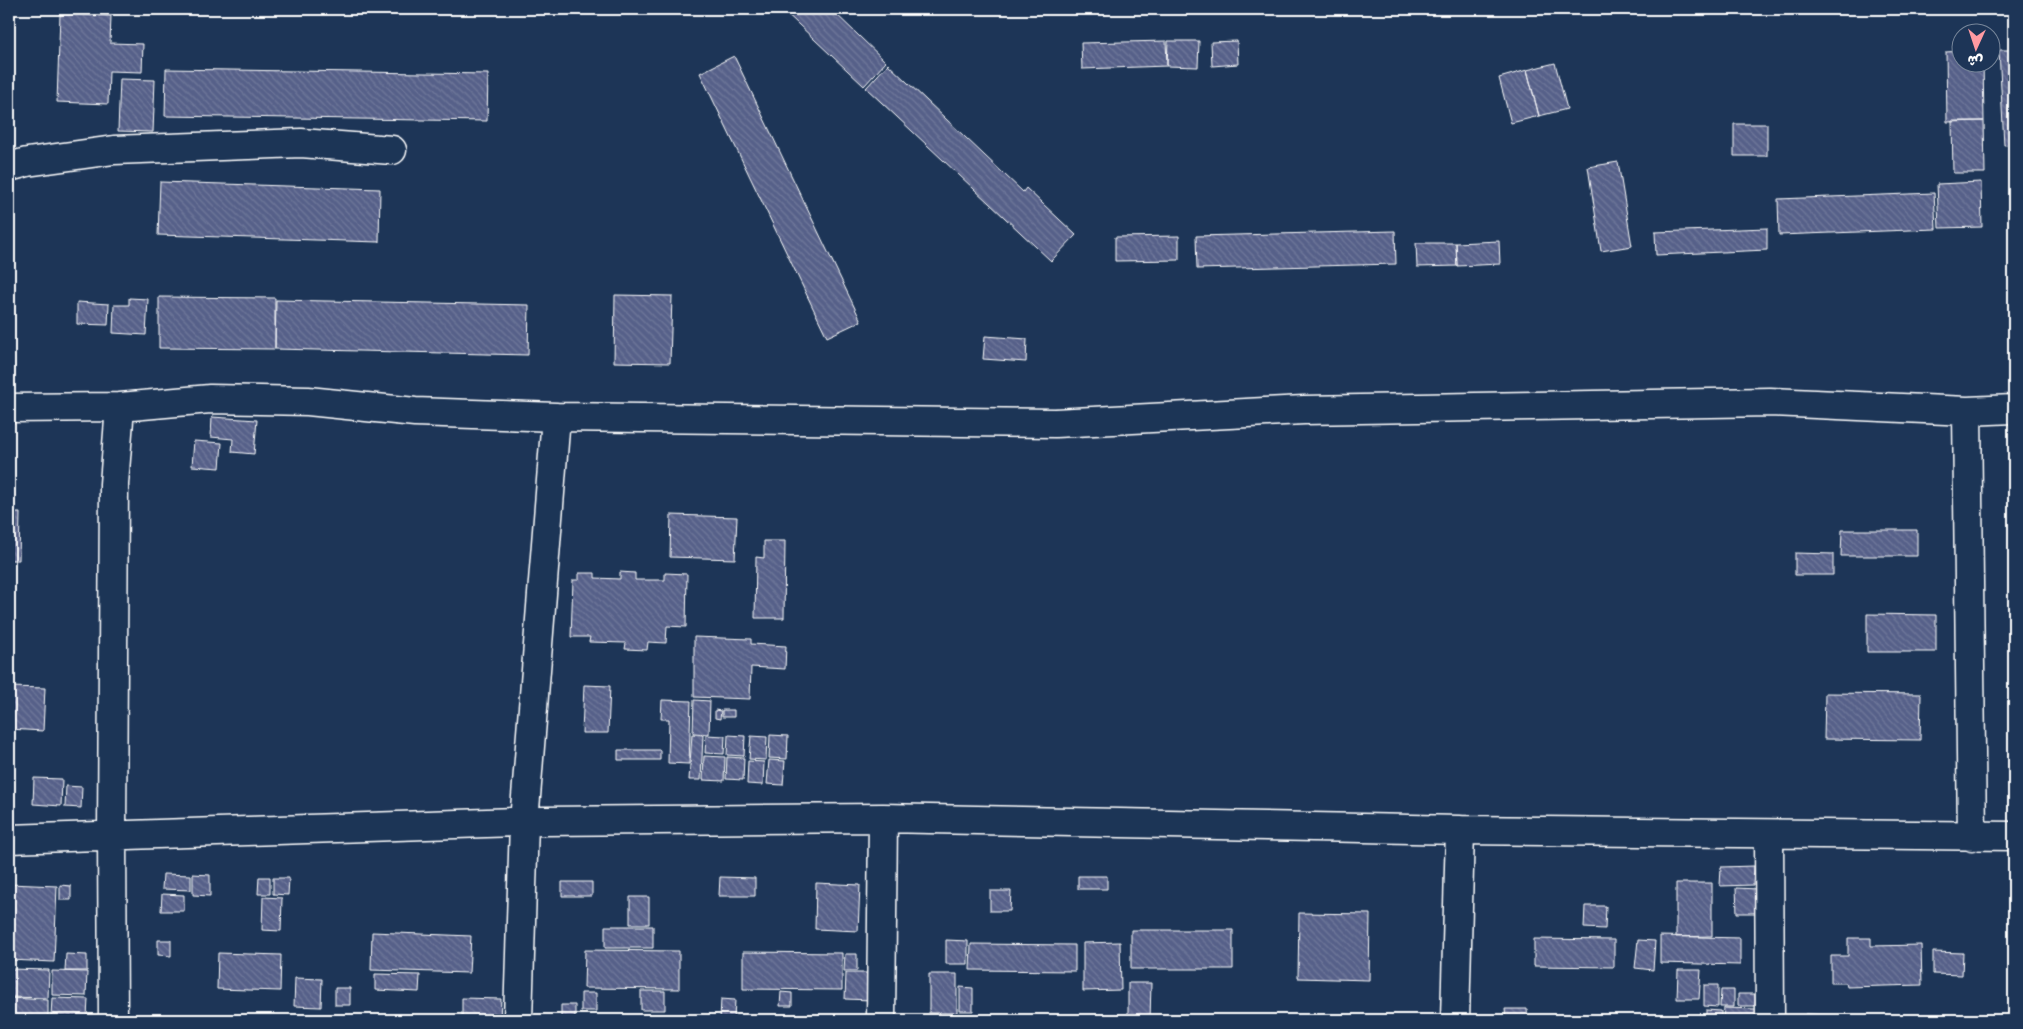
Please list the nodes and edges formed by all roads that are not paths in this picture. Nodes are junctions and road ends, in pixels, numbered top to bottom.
1 (392, 150) dead end
2 (9, 167) edge
3 (120, 406) junction
4 (9, 408) edge
5 (2014, 409) edge
6 (1967, 412) junction
7 (556, 416) junction
8 (883, 818) junction
9 (524, 822) junction
10 (1460, 830) junction
11 (1769, 834) junction
12 (112, 835) junction
13 (2014, 836) edge
14 (1972, 837) junction
15 (9, 839) edge
16 (113, 1020) edge
17 (518, 1020) edge
18 (881, 1020) edge
19 (1455, 1020) edge
20 (1770, 1020) edge

1 - 2 street
3 - 4 street
3 - 7 street
3 - 12 street
5 - 6 street
6 - 7 street
6 - 14 street
7 - 9 street
8 - 9 street
8 - 10 street
8 - 18 street
9 - 12 street
9 - 17 street
10 - 11 street
10 - 19 street
11 - 14 street
11 - 20 street
12 - 15 street
12 - 16 street
13 - 14 street

